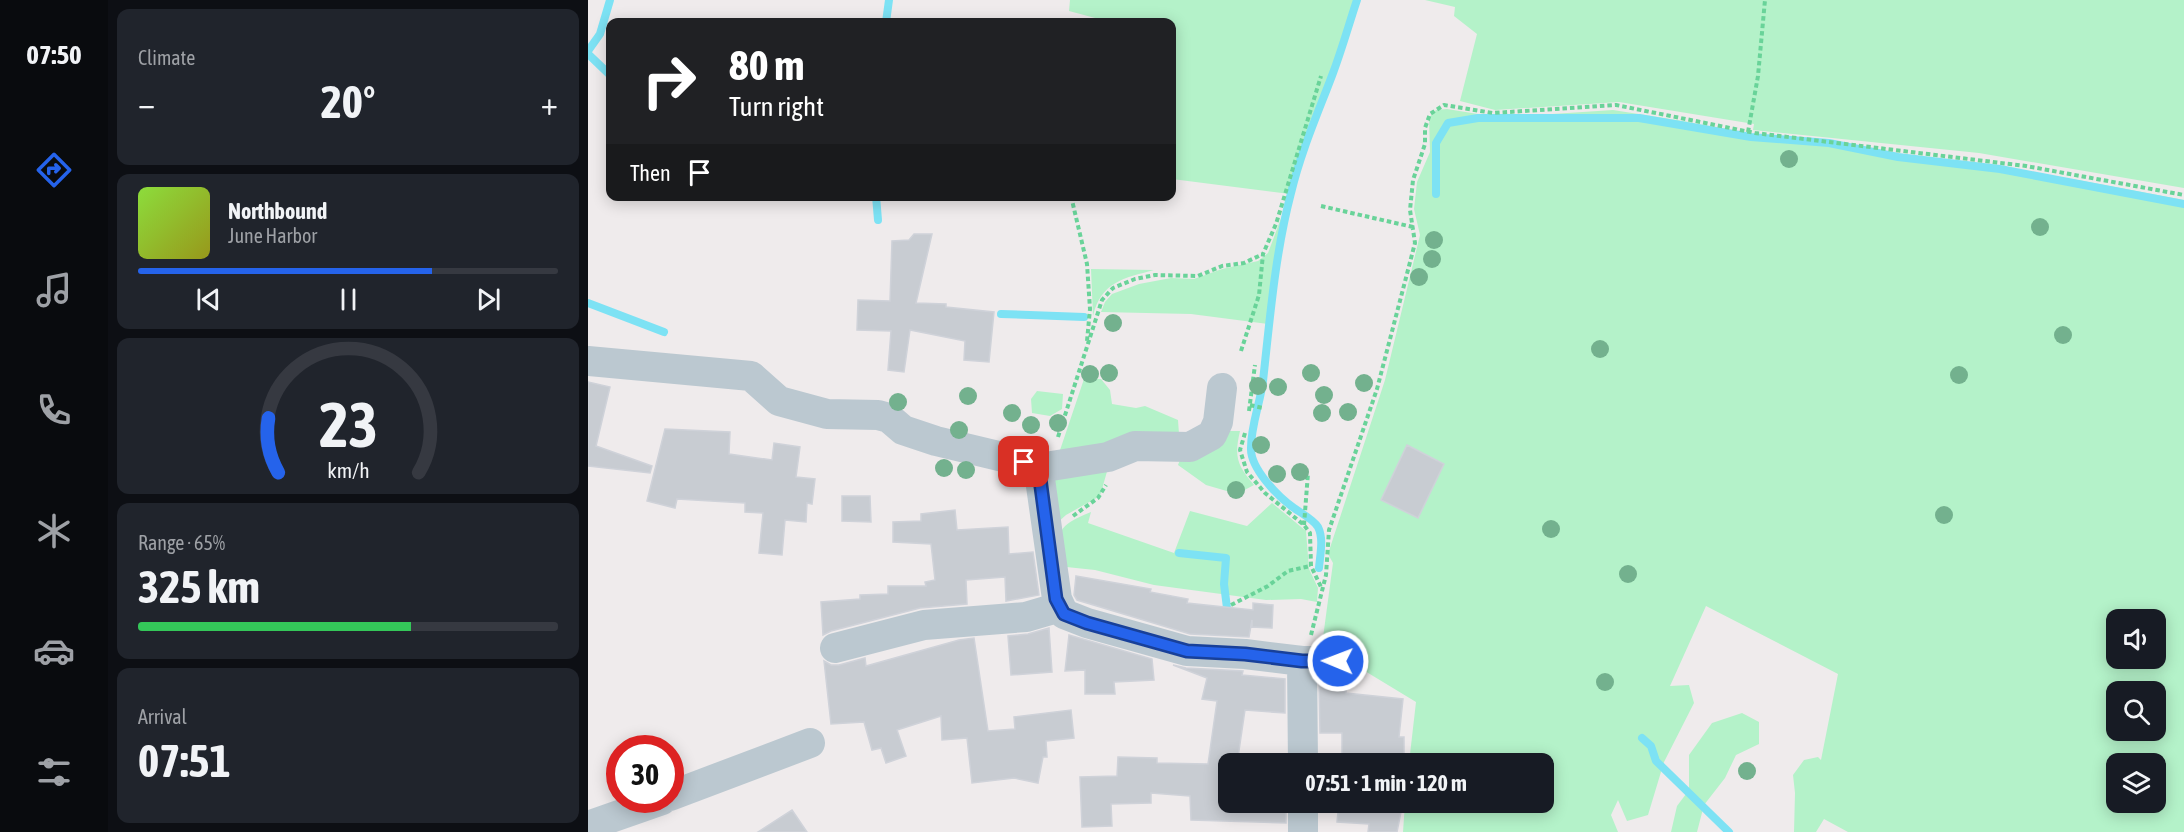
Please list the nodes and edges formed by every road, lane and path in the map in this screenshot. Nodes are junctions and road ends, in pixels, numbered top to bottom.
1 (1765, 0) edge
2 (1321, 76) dead end
3 (1748, 132) junction
4 (2184, 195) edge
5 (1072, 201) edge
6 (1321, 206) dead end
7 (1413, 227) junction
8 (1263, 254) junction
9 (1087, 348) junction
10 (1241, 351) dead end
11 (588, 361) edge
12 (1255, 365) dead end
13 (1222, 388) dead end
14 (1250, 405) junction
15 (1263, 408) dead end
16 (1248, 415) dead end
17 (1246, 424) dead end
18 (1119, 452) junction
19 (1045, 467) joint
20 (1308, 472) dead end
21 (1304, 525) junction
22 (1049, 539) junction
23 (1311, 566) junction
24 (1323, 590) junction
25 (1231, 605) dead end
26 (1060, 606) junction
27 (835, 648) dead end
28 (1302, 661) junction
29 (1338, 661) dead end
30 (810, 743) dead end
31 (1303, 753) edge
32 (684, 791) edge
33 (625, 813) edge
34 (1303, 813) edge
35 (588, 826) edge
36 (1303, 832) edge

1 - 3 path
2 - 8 path
3 - 4 path
3 - 7 path
5 - 9 path
6 - 7 path
7 - 24 path
8 - 9 path
8 - 10 path
9 - 19 path
11 - 22 street
12 - 14 path
13 - 18 street
14 - 15 path
14 - 16 path
17 - 21 path
18 - 19 street
18 - 22 path
20 - 21 path
21 - 23 path
22 - 26 street
23 - 24 path
23 - 25 path
24 - 28 path
26 - 27 street
26 - 28 street
28 - 29 street
28 - 31 street
30 - 32 street
33 - 35 street
34 - 36 street

